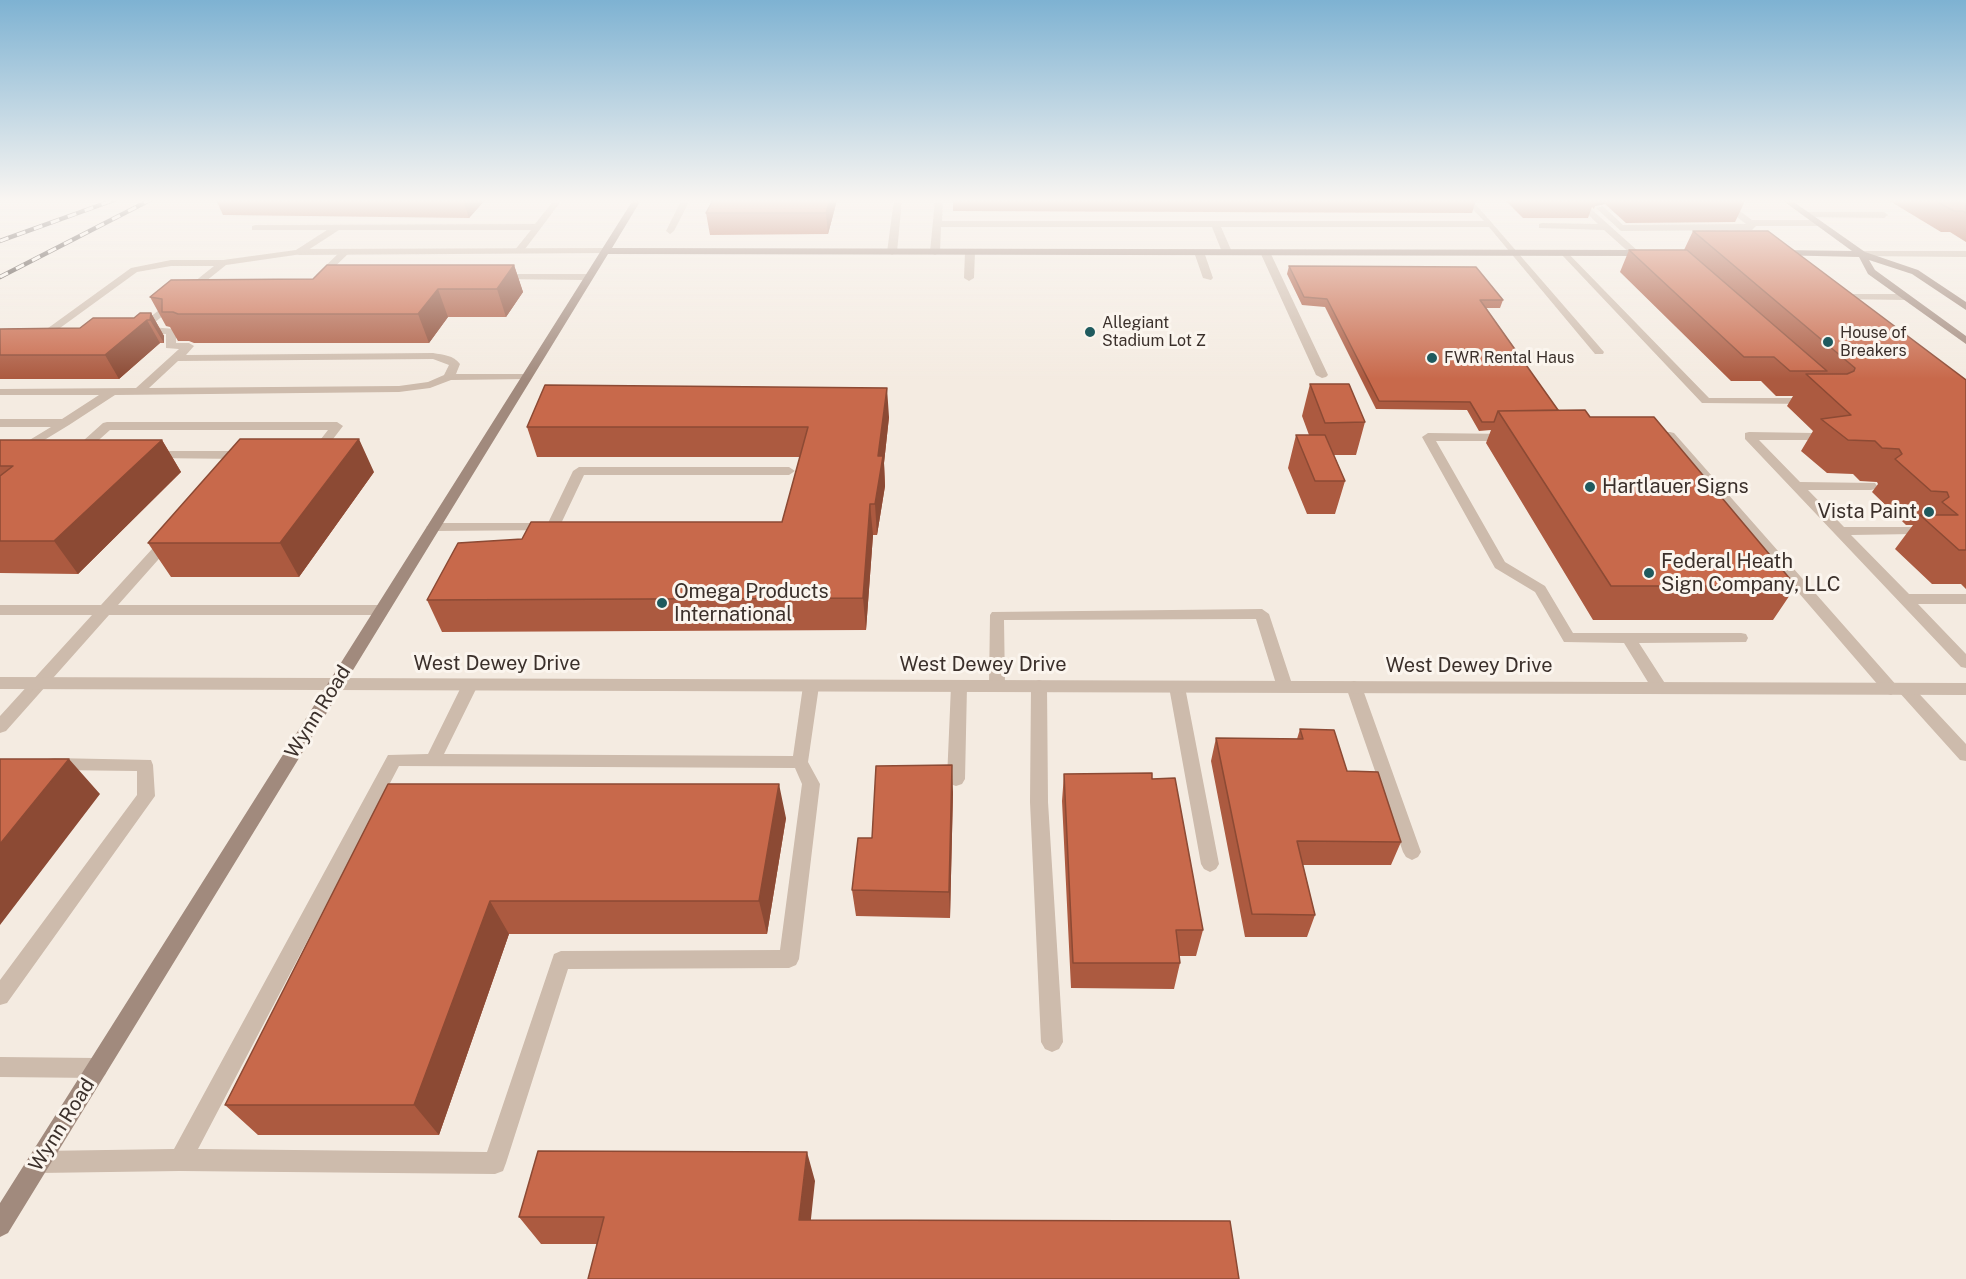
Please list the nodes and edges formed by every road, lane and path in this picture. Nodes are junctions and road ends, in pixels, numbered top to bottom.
1 (246, 260) edge
2 (336, 260) edge
3 (599, 260) edge
4 (970, 260) edge
5 (1201, 260) edge
6 (1269, 260) edge
7 (1522, 260) edge
8 (1571, 260) edge
9 (1866, 260) edge
10 (1879, 260) edge
11 (223, 263) junction
12 (340, 277) edge
13 (491, 277) edge
14 (588, 277) junction
15 (969, 278) dead end
16 (1208, 278) dead end
17 (1906, 297) junction
18 (1966, 307) edge
19 (1859, 311) edge
20 (72, 331) edge
21 (1966, 341) edge
22 (1599, 352) dead end
23 (176, 358) junction
24 (1322, 375) dead end
25 (449, 376) junction
26 (526, 376) junction
27 (139, 391) junction
28 (0, 392) edge
29 (111, 392) junction
30 (1828, 401) edge
31 (0, 423) edge
32 (65, 423) junction
33 (1520, 436) edge
34 (1647, 436) edge
35 (1810, 436) dead end
36 (98, 454) edge
37 (143, 455) edge
38 (303, 455) edge
39 (0, 463) edge
40 (789, 471) dead end
41 (229, 472) edge
42 (1797, 486) junction
43 (1871, 486) dead end
44 (433, 527) junction
45 (1839, 531) junction
46 (1915, 531) dead end
47 (175, 532) edge
48 (1905, 599) junction
49 (1966, 599) edge
50 (0, 610) edge
51 (106, 610) junction
52 (382, 610) junction
53 (1628, 638) junction
54 (1741, 638) dead end
55 (1966, 663) edge
56 (0, 683) edge
57 (39, 684) junction
58 (335, 685) junction
59 (470, 685) junction
60 (811, 686) junction
61 (959, 687) junction
62 (998, 687) junction
63 (1039, 687) junction
64 (1177, 687) junction
65 (1285, 687) junction
66 (1354, 687) junction
67 (1660, 688) junction
68 (1898, 688) junction
69 (1966, 688) edge
70 (0, 728) edge
71 (1966, 755) edge
72 (433, 760) junction
73 (800, 762) junction
74 (34, 764) edge
75 (956, 779) dead end
76 (1412, 852) dead end
77 (1210, 864) dead end
78 (0, 996) edge
79 (1052, 1042) dead end
80 (0, 1067) edge
81 (98, 1068) junction
82 (180, 1160) junction
83 (39, 1162) junction
84 (0, 1225) edge

1 - 11 street
2 - 12 street
3 - 14 street, Wynn Road
4 - 15 street
5 - 16 street
6 - 24 street
7 - 22 street
8 - 30 street
9 - 17 street
10 - 18 street
11 - 20 street
11 - 23 street
13 - 14 street
14 - 26 street, Wynn Road
17 - 19 street
17 - 21 street
23 - 25 street
23 - 27 street
25 - 26 street
25 - 27 street
26 - 44 street, Wynn Road
27 - 29 street
28 - 29 street
29 - 32 street
31 - 32 street
32 - 39 street
33 - 53 street
34 - 68 street
35 - 42 street
36 - 38 street
37 - 41 street
40 - 44 street
42 - 43 street
42 - 45 street
44 - 52 street, Wynn Road
45 - 46 street
45 - 48 street
47 - 51 street
48 - 49 street
48 - 55 street
50 - 51 street
51 - 52 street
51 - 57 street
52 - 58 street, Wynn Road
53 - 54 street
53 - 67 street
56 - 57 street, West Dewey Drive
57 - 58 street, West Dewey Drive
57 - 70 street
58 - 59 street, West Dewey Drive
58 - 81 street, Wynn Road
59 - 60 street, West Dewey Drive
59 - 72 street
60 - 61 street, West Dewey Drive
60 - 73 street
61 - 62 street, West Dewey Drive
61 - 75 street
62 - 63 street, West Dewey Drive
62 - 65 street
63 - 64 street, West Dewey Drive
63 - 79 street
64 - 65 street, West Dewey Drive
64 - 77 street
65 - 66 street, West Dewey Drive
66 - 67 street, West Dewey Drive
66 - 76 street
67 - 68 street, West Dewey Drive
68 - 69 street, West Dewey Drive
68 - 71 street
72 - 73 street
72 - 82 street
73 - 82 street
74 - 78 street
80 - 81 street
81 - 83 street, Wynn Road
82 - 83 street
83 - 84 street, Wynn Road

